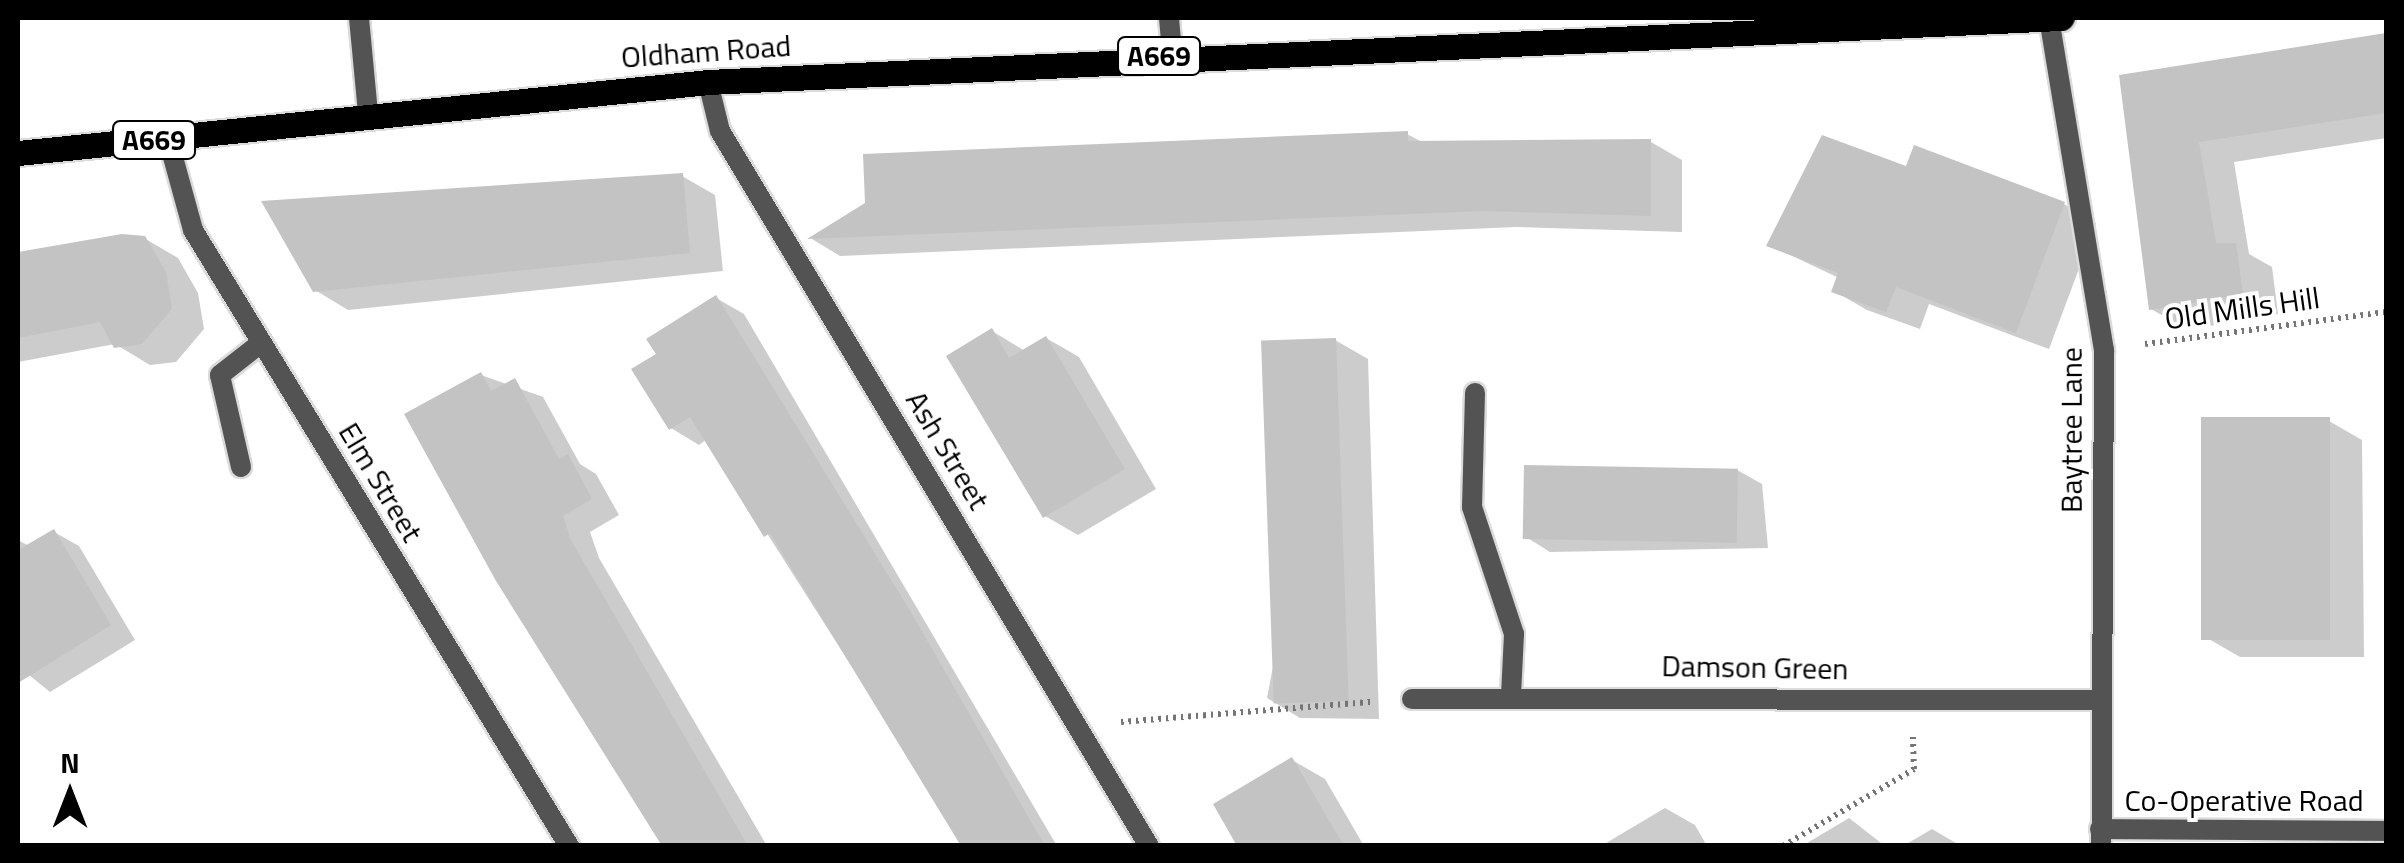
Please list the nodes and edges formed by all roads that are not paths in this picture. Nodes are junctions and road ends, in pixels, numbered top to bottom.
1 (359, 18) edge
2 (1169, 18) edge
3 (2053, 18) edge
4 (1172, 56) junction
5 (708, 82) junction
6 (368, 114) junction
7 (168, 139) junction
8 (18, 153) edge
9 (261, 342) junction
10 (1475, 393) dead end
11 (242, 468) dead end
12 (1511, 695) junction
13 (1412, 699) road end
14 (2098, 700) junction
15 (2386, 831) edge
16 (2101, 837) edge
17 (568, 846) edge
18 (1149, 846) edge

1 - 6 street
2 - 4 street
3 - 4 main road, Oldham Road / A669
3 - 14 street, Baytree Lane
4 - 5 main road, Oldham Road / A669
5 - 6 main road, Oldham Road / A669
5 - 18 street, Ash Street
6 - 7 main road, Oldham Road / A669
7 - 8 main road, Oldham Road / A669
7 - 9 street, Elm Street
9 - 11 street
9 - 17 street, Elm Street
10 - 12 street
12 - 13 street, Damson Green
12 - 14 street, Damson Green
14 - 16 street, Baytree Lane
15 - 16 street, Co-Operative Road

